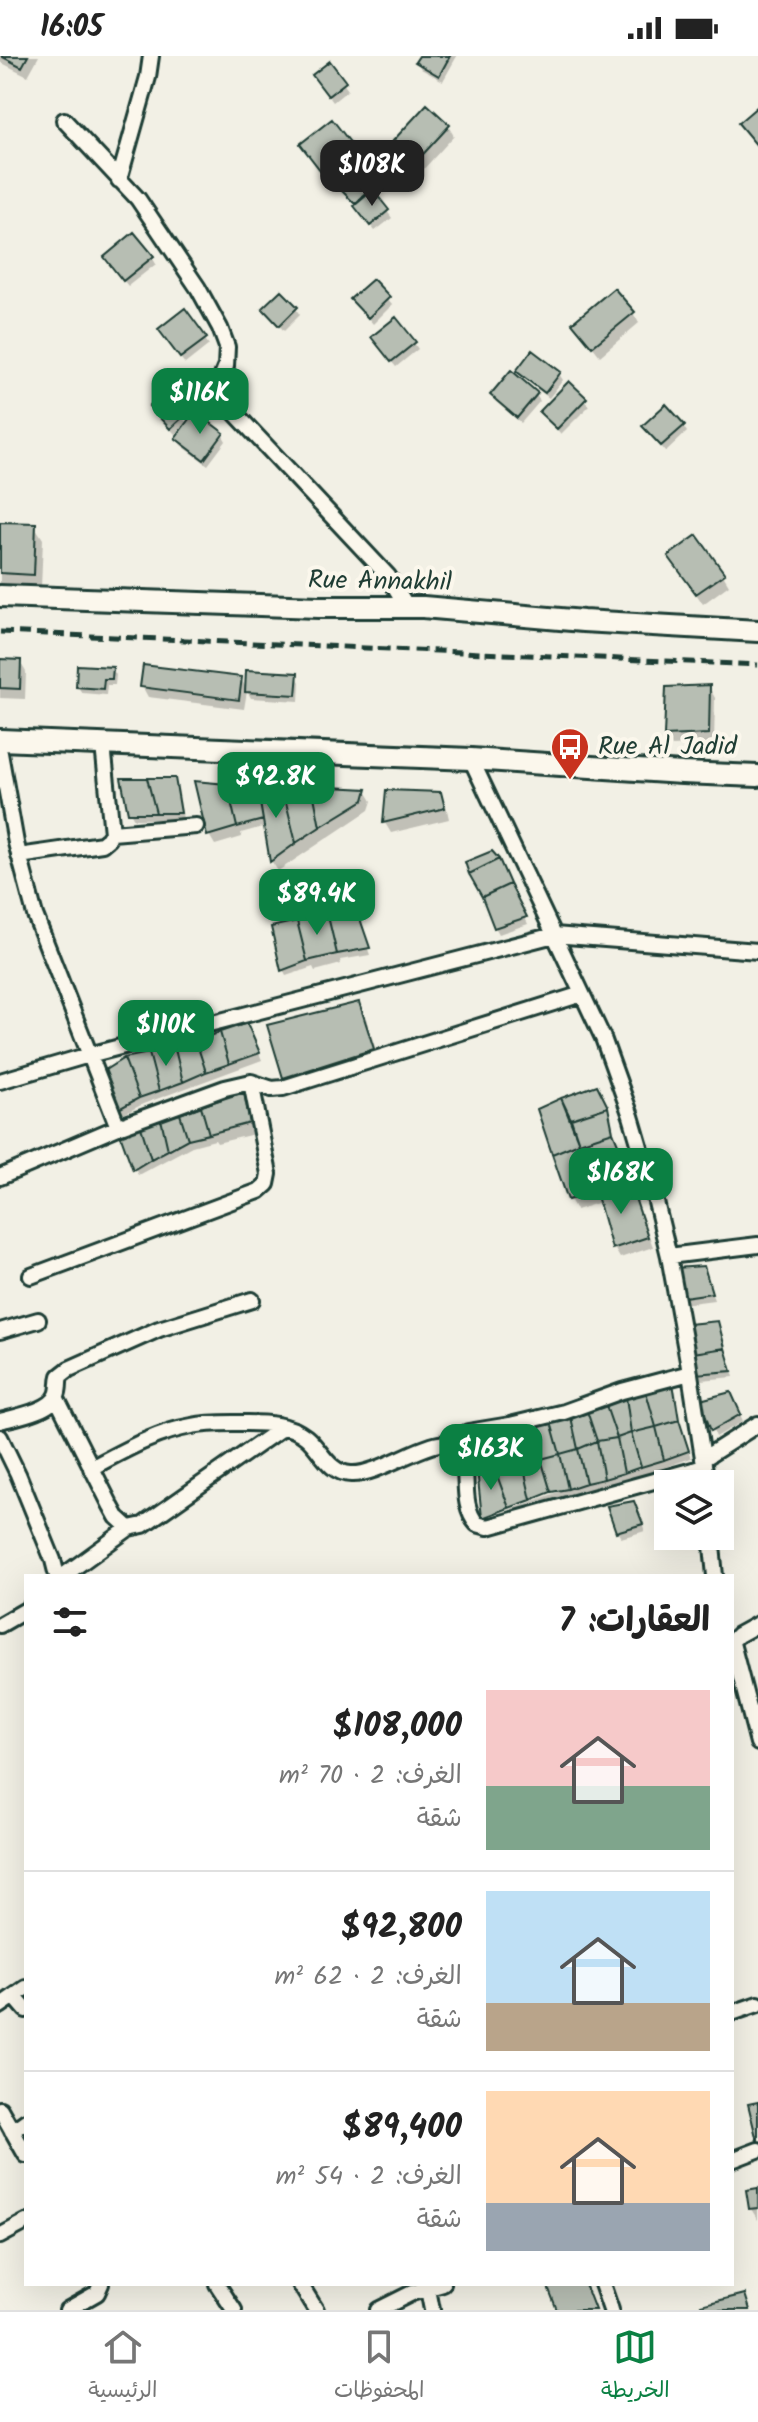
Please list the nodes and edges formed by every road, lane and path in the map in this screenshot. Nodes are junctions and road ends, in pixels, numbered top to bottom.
1 (151, 56) edge
2 (64, 120) dead end
3 (119, 180) junction
4 (0, 596) edge
5 (408, 608) junction
6 (758, 631) edge
7 (0, 740) edge
8 (103, 745) junction
9 (0, 753) edge
10 (471, 759) junction
11 (758, 776) edge
12 (196, 826) dead end
13 (112, 833) junction
14 (19, 856) junction
15 (554, 935) junction
16 (758, 951) edge
17 (582, 994) junction
18 (89, 1055) junction
19 (0, 1081) edge
20 (251, 1082) junction
21 (118, 1127) junction
22 (0, 1177) edge
23 (758, 1245) edge
24 (669, 1256) junction
25 (31, 1276) dead end
26 (252, 1300) dead end
27 (38, 1320) dead end
28 (0, 1331) edge
29 (690, 1373) junction
30 (56, 1397) junction
31 (0, 1421) edge
32 (758, 1424) edge
33 (283, 1427) junction
34 (0, 1437) edge
35 (450, 1443) junction
36 (704, 1463) junction
37 (91, 1468) junction
38 (705, 1470) edge
39 (129, 1528) junction
40 (712, 1550) edge
41 (59, 1574) edge
42 (63, 1574) edge
43 (715, 1574) edge
44 (24, 1611) edge
45 (758, 1624) edge
46 (0, 1625) edge
47 (734, 1640) edge
48 (734, 1650) edge
49 (758, 1743) edge
50 (20, 1992) edge
51 (758, 2004) edge
52 (0, 2006) edge
53 (734, 2012) edge
54 (0, 2109) edge
55 (24, 2122) edge
56 (12, 2131) junction
57 (758, 2150) edge
58 (24, 2152) edge
59 (734, 2159) edge
60 (24, 2223) edge
61 (0, 2236) edge
62 (101, 2286) edge
63 (218, 2286) edge
64 (301, 2286) edge
65 (430, 2286) edge
66 (433, 2286) edge
67 (603, 2286) edge
68 (67, 2310) edge
69 (234, 2310) edge
70 (316, 2310) edge
71 (378, 2310) edge
72 (432, 2310) edge
73 (611, 2310) edge

1 - 3 street
2 - 3 street
3 - 5 street
4 - 5 main road, Rue Annakhil
5 - 6 main road, Rue Annakhil
7 - 8 main road
8 - 10 main road
8 - 13 street
9 - 14 street
10 - 11 main road
10 - 15 street
12 - 13 street
13 - 14 street
14 - 18 street
15 - 16 street
15 - 17 street
15 - 18 street
17 - 20 street
17 - 24 street
18 - 19 street
18 - 21 street
20 - 21 street
20 - 25 street
21 - 22 street
23 - 24 street
24 - 29 street
26 - 30 street
27 - 28 street
29 - 35 street
29 - 36 street
30 - 31 street
30 - 37 street
32 - 36 street
33 - 35 street
33 - 37 street
33 - 39 street
34 - 41 street
35 - 36 street
36 - 38 street
37 - 39 street
39 - 42 street
40 - 43 street
44 - 46 street
45 - 47 street
48 - 49 street
50 - 52 street
51 - 53 street
54 - 56 street
55 - 56 street
56 - 58 street
57 - 59 street
60 - 61 street
62 - 68 street
63 - 69 street
64 - 70 street
65 - 71 street
66 - 72 street
67 - 73 street

